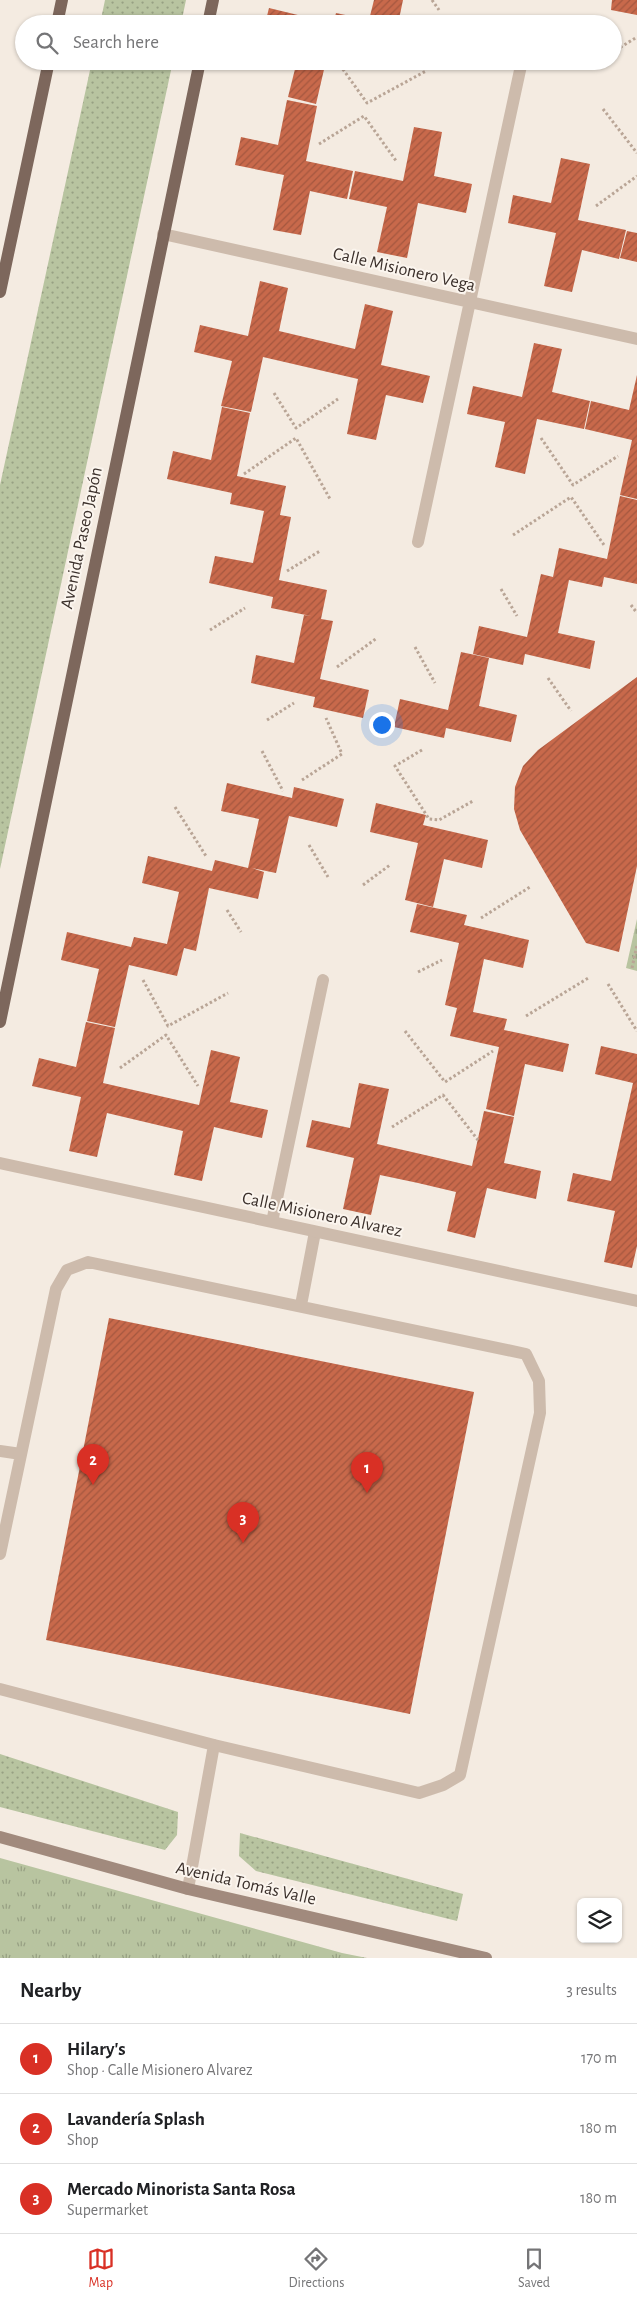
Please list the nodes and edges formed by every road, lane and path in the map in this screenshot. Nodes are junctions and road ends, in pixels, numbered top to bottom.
1 (62, 0) edge
2 (213, 0) edge
3 (432, 0) edge
4 (439, 10) dead end
5 (59, 15) edge
6 (210, 15) edge
7 (637, 37) edge
8 (622, 46) edge
9 (47, 70) edge
10 (198, 70) edge
11 (343, 70) edge
12 (520, 70) edge
13 (426, 71) dead end
14 (603, 109) dead end
15 (319, 144) dead end
16 (637, 153) edge
17 (396, 162) dead end
18 (637, 176) edge
19 (596, 206) dead end
20 (163, 234) junction
21 (0, 292) edge
22 (470, 302) junction
23 (637, 339) edge
24 (274, 392) dead end
25 (338, 399) dead end
26 (540, 438) dead end
27 (618, 456) dead end
28 (244, 474) dead end
29 (330, 499) dead end
30 (513, 535) dead end
31 (418, 542) dead end
32 (604, 545) dead end
33 (320, 551) dead end
34 (287, 571) dead end
35 (501, 589) dead end
36 (631, 605) dead end
37 (244, 608) dead end
38 (637, 614) edge
39 (517, 616) dead end
40 (210, 630) dead end
41 (377, 638) dead end
42 (415, 646) dead end
43 (337, 667) dead end
44 (548, 678) dead end
45 (435, 683) dead end
46 (294, 703) dead end
47 (571, 711) dead end
48 (326, 718) dead end
49 (267, 720) dead end
50 (422, 750) dead end
51 (262, 751) dead end
52 (302, 780) dead end
53 (283, 791) dead end
54 (473, 801) dead end
55 (175, 806) dead end
56 (309, 845) dead end
57 (206, 856) dead end
58 (390, 865) dead end
59 (328, 877) dead end
60 (362, 885) dead end
61 (530, 887) dead end
62 (227, 910) dead end
63 (481, 918) dead end
64 (241, 932) dead end
65 (637, 945) edge
66 (442, 960) dead end
67 (632, 968) dead end
68 (418, 972) dead end
69 (590, 977) dead end
70 (143, 980) dead end
71 (323, 980) dead end
72 (608, 984) dead end
73 (228, 993) dead end
74 (526, 1016) dead end
75 (0, 1022) edge
76 (405, 1031) dead end
77 (637, 1031) edge
78 (493, 1051) dead end
79 (120, 1068) dead end
80 (198, 1086) dead end
81 (392, 1127) dead end
82 (478, 1140) dead end
83 (0, 1163) edge
84 (272, 1222) junction
85 (315, 1232) junction
86 (637, 1301) edge
87 (301, 1305) junction
88 (0, 1451) edge
89 (21, 1454) junction
90 (6, 1498) edge
91 (0, 1554) edge
92 (0, 1689) edge
93 (214, 1745) junction
94 (0, 1838) edge
95 (188, 1890) junction
96 (486, 1958) edge

1 - 5 main road
2 - 6 main road
3 - 4 path
7 - 8 path
9 - 21 main road
10 - 20 main road, Avenida Paseo Japón
11 - 13 path
12 - 22 street
14 - 16 path
15 - 17 path
18 - 19 path
20 - 22 street, Calle Misionero Vega
20 - 75 main road, Avenida Paseo Japón
22 - 23 street, Calle Misionero Vega
22 - 31 street
24 - 25 path
26 - 27 path
28 - 29 path
30 - 32 path
33 - 34 path
35 - 39 path
36 - 38 path
37 - 40 path
41 - 43 path
42 - 45 path
44 - 47 path
46 - 49 path
48 - 52 path
50 - 54 path
51 - 53 path
55 - 57 path
56 - 59 path
58 - 60 path
61 - 63 path
62 - 64 path
65 - 67 path
66 - 68 path
69 - 74 path
70 - 73 path
71 - 84 street
72 - 77 path
76 - 78 path
79 - 80 path
81 - 82 path
83 - 84 street, Calle Misionero Alvarez
84 - 85 street, Calle Misionero Alvarez
85 - 86 street, Calle Misionero Alvarez
85 - 87 street
87 - 89 street
87 - 93 street
88 - 89 street
89 - 90 street
90 - 91 street
92 - 93 street
93 - 95 street
94 - 95 main road, Avenida Tomás Valle
95 - 96 main road, Avenida Tomás Valle

